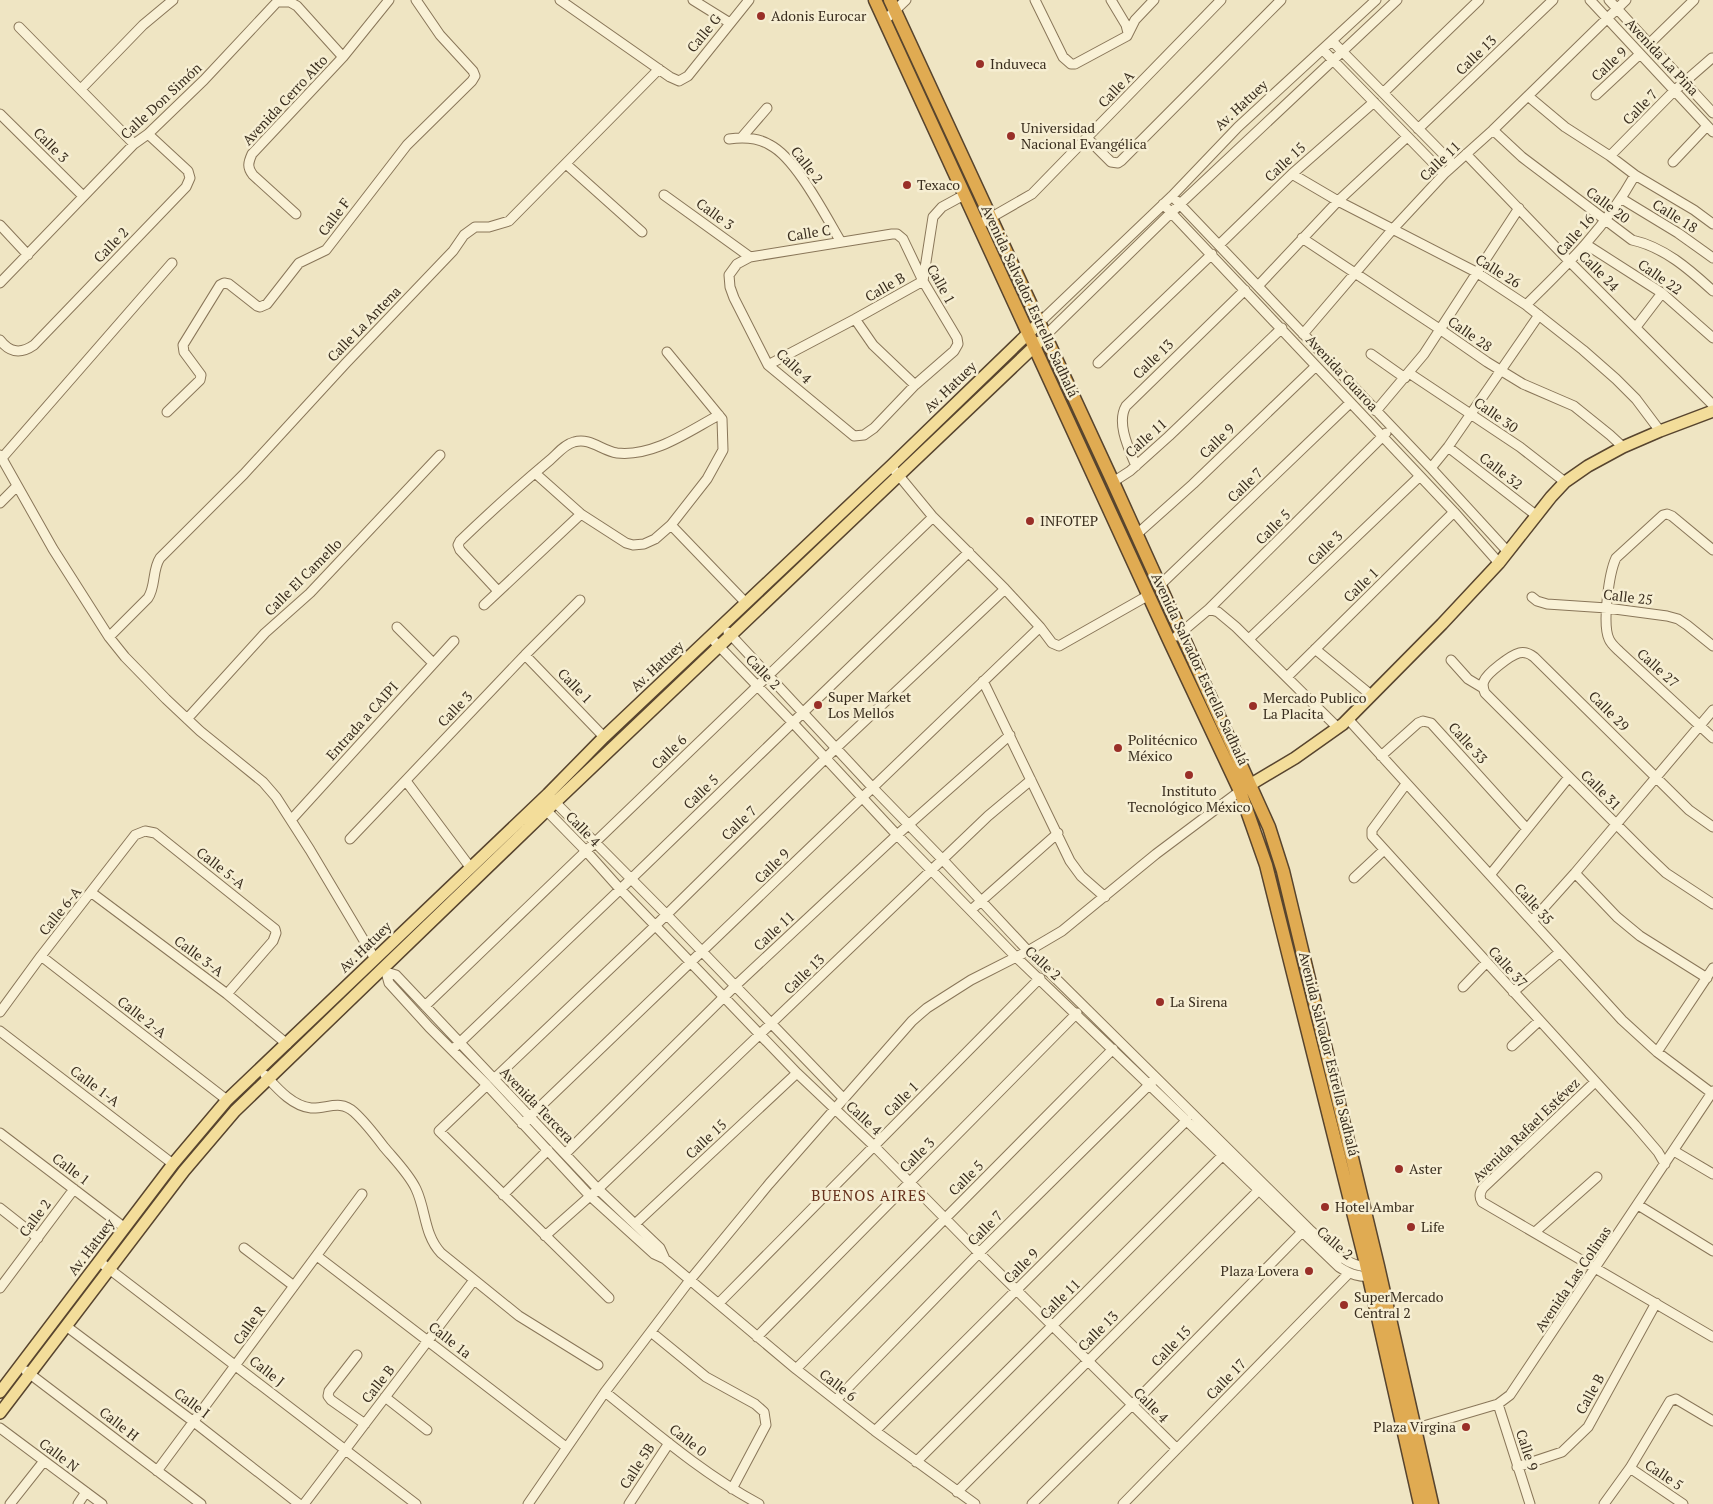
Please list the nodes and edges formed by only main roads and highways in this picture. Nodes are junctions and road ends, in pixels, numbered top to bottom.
1 (875, 0) edge
2 (893, 5) edge
3 (1039, 322) junction
4 (1028, 333) junction
5 (1045, 336) junction
6 (1034, 347) junction
7 (1713, 411) edge
8 (1154, 590) junction
9 (1246, 788) junction
10 (552, 798) junction
11 (542, 807) junction
12 (263, 1074) junction
13 (0, 1392) edge
14 (0, 1413) edge
15 (1409, 1430) junction
16 (1420, 1504) edge
17 (1432, 1504) edge
18 (1439, 1504) edge

1 - 4 highway, Avenida Salvador Estrella Sadhalá
2 - 3 highway, Avenida Salvador Estrella Sadhalá
3 - 4 main road, Av. Hatuey
3 - 5 highway, Avenida Salvador Estrella Sadhalá
4 - 6 highway, Avenida Salvador Estrella Sadhalá
4 - 10 main road, Av. Hatuey
5 - 6 main road, Av. Hatuey
5 - 8 highway, Avenida Salvador Estrella Sadhalá
6 - 8 highway, Avenida Salvador Estrella Sadhalá
6 - 10 main road, Av. Hatuey
7 - 9 main road
8 - 9 highway, Avenida Salvador Estrella Sadhalá
9 - 15 highway, Avenida Salvador Estrella Sadhalá
10 - 11 main road, Av. Hatuey
11 - 12 main road, Av. Hatuey
11 - 12 main road, Av. Hatuey
12 - 13 main road, Av. Hatuey
12 - 14 main road, Av. Hatuey
15 - 16 highway, Avenida Salvador Estrella Sadhalá
15 - 17 highway, Avenida Salvador Estrella Sadhalá
15 - 18 highway

